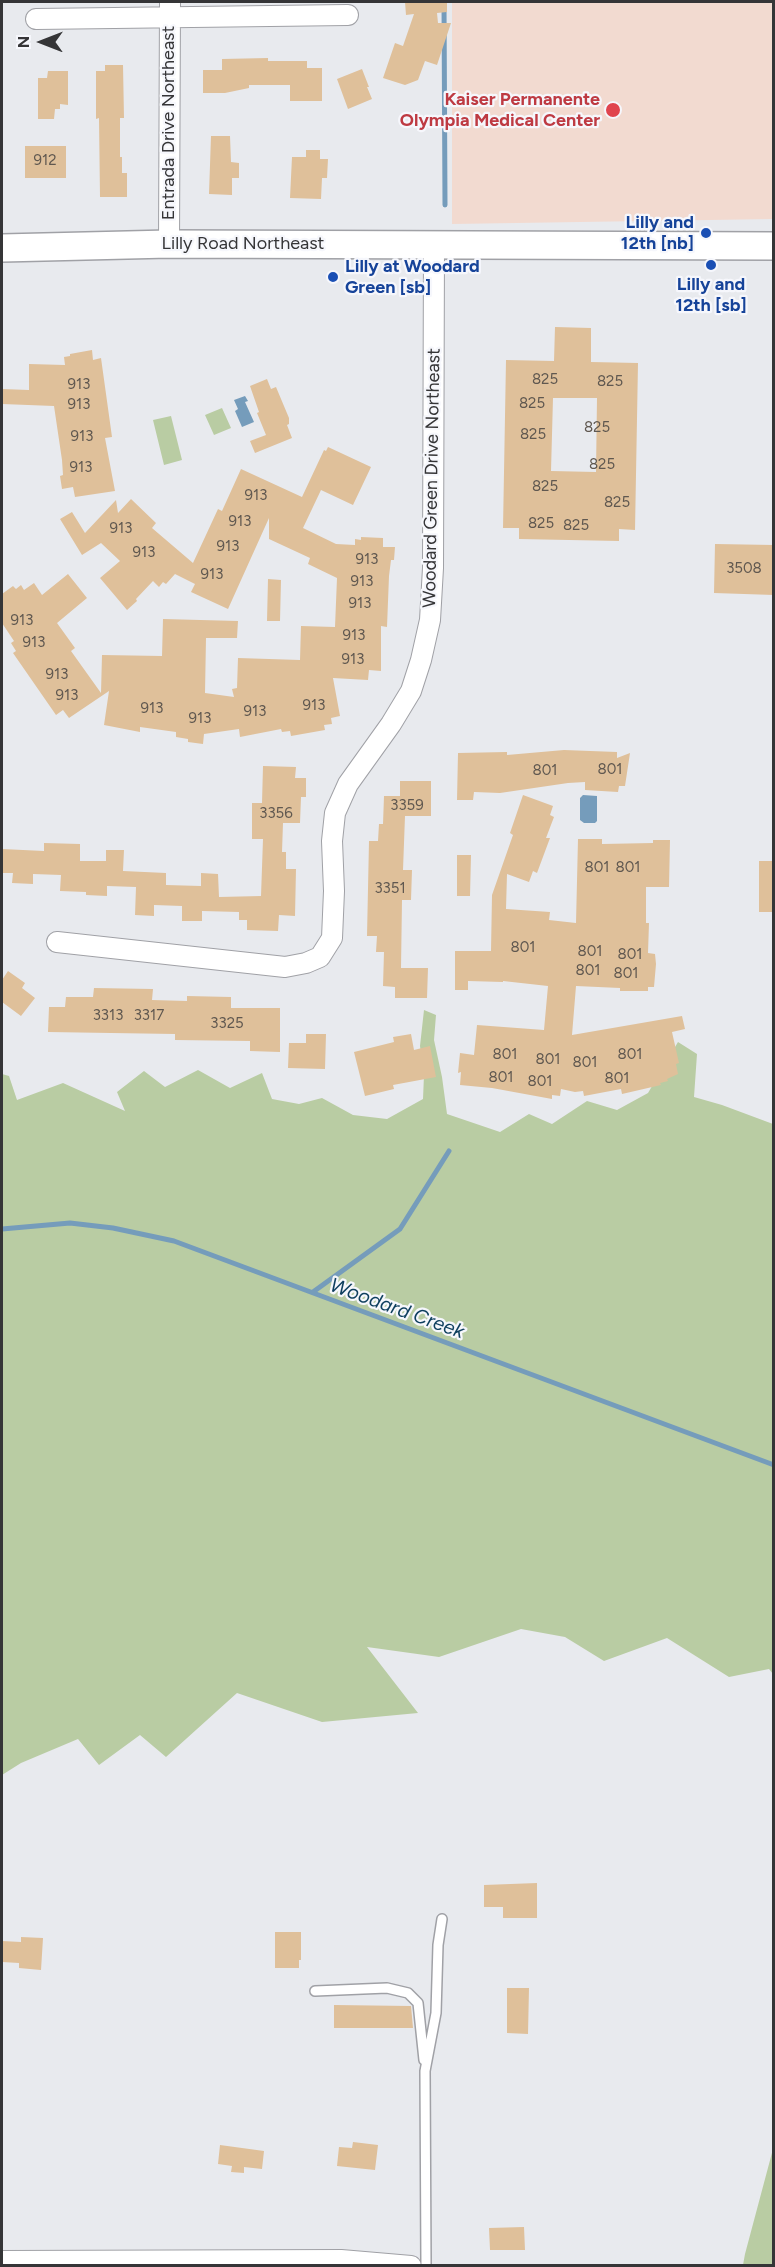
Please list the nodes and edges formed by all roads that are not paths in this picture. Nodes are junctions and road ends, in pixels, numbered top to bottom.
1 (170, 9) edge
2 (348, 15) dead end
3 (36, 19) dead end
4 (169, 244) junction
5 (434, 245) junction
6 (774, 246) edge
7 (2, 248) edge
8 (57, 942) dead end
9 (442, 1919) dead end
10 (315, 1991) dead end
11 (425, 2071) junction
12 (2, 2261) edge
13 (411, 2265) edge
14 (426, 2265) edge

1 - 2 street
1 - 3 street
1 - 4 street, Entrada Drive Northeast
4 - 5 street, Lilly Road Northeast
4 - 7 street, Lilly Road Northeast
5 - 6 street, Lilly Road Northeast
5 - 8 street, Woodard Green Drive Northeast
9 - 11 lane
10 - 11 lane
11 - 14 lane
12 - 13 street

